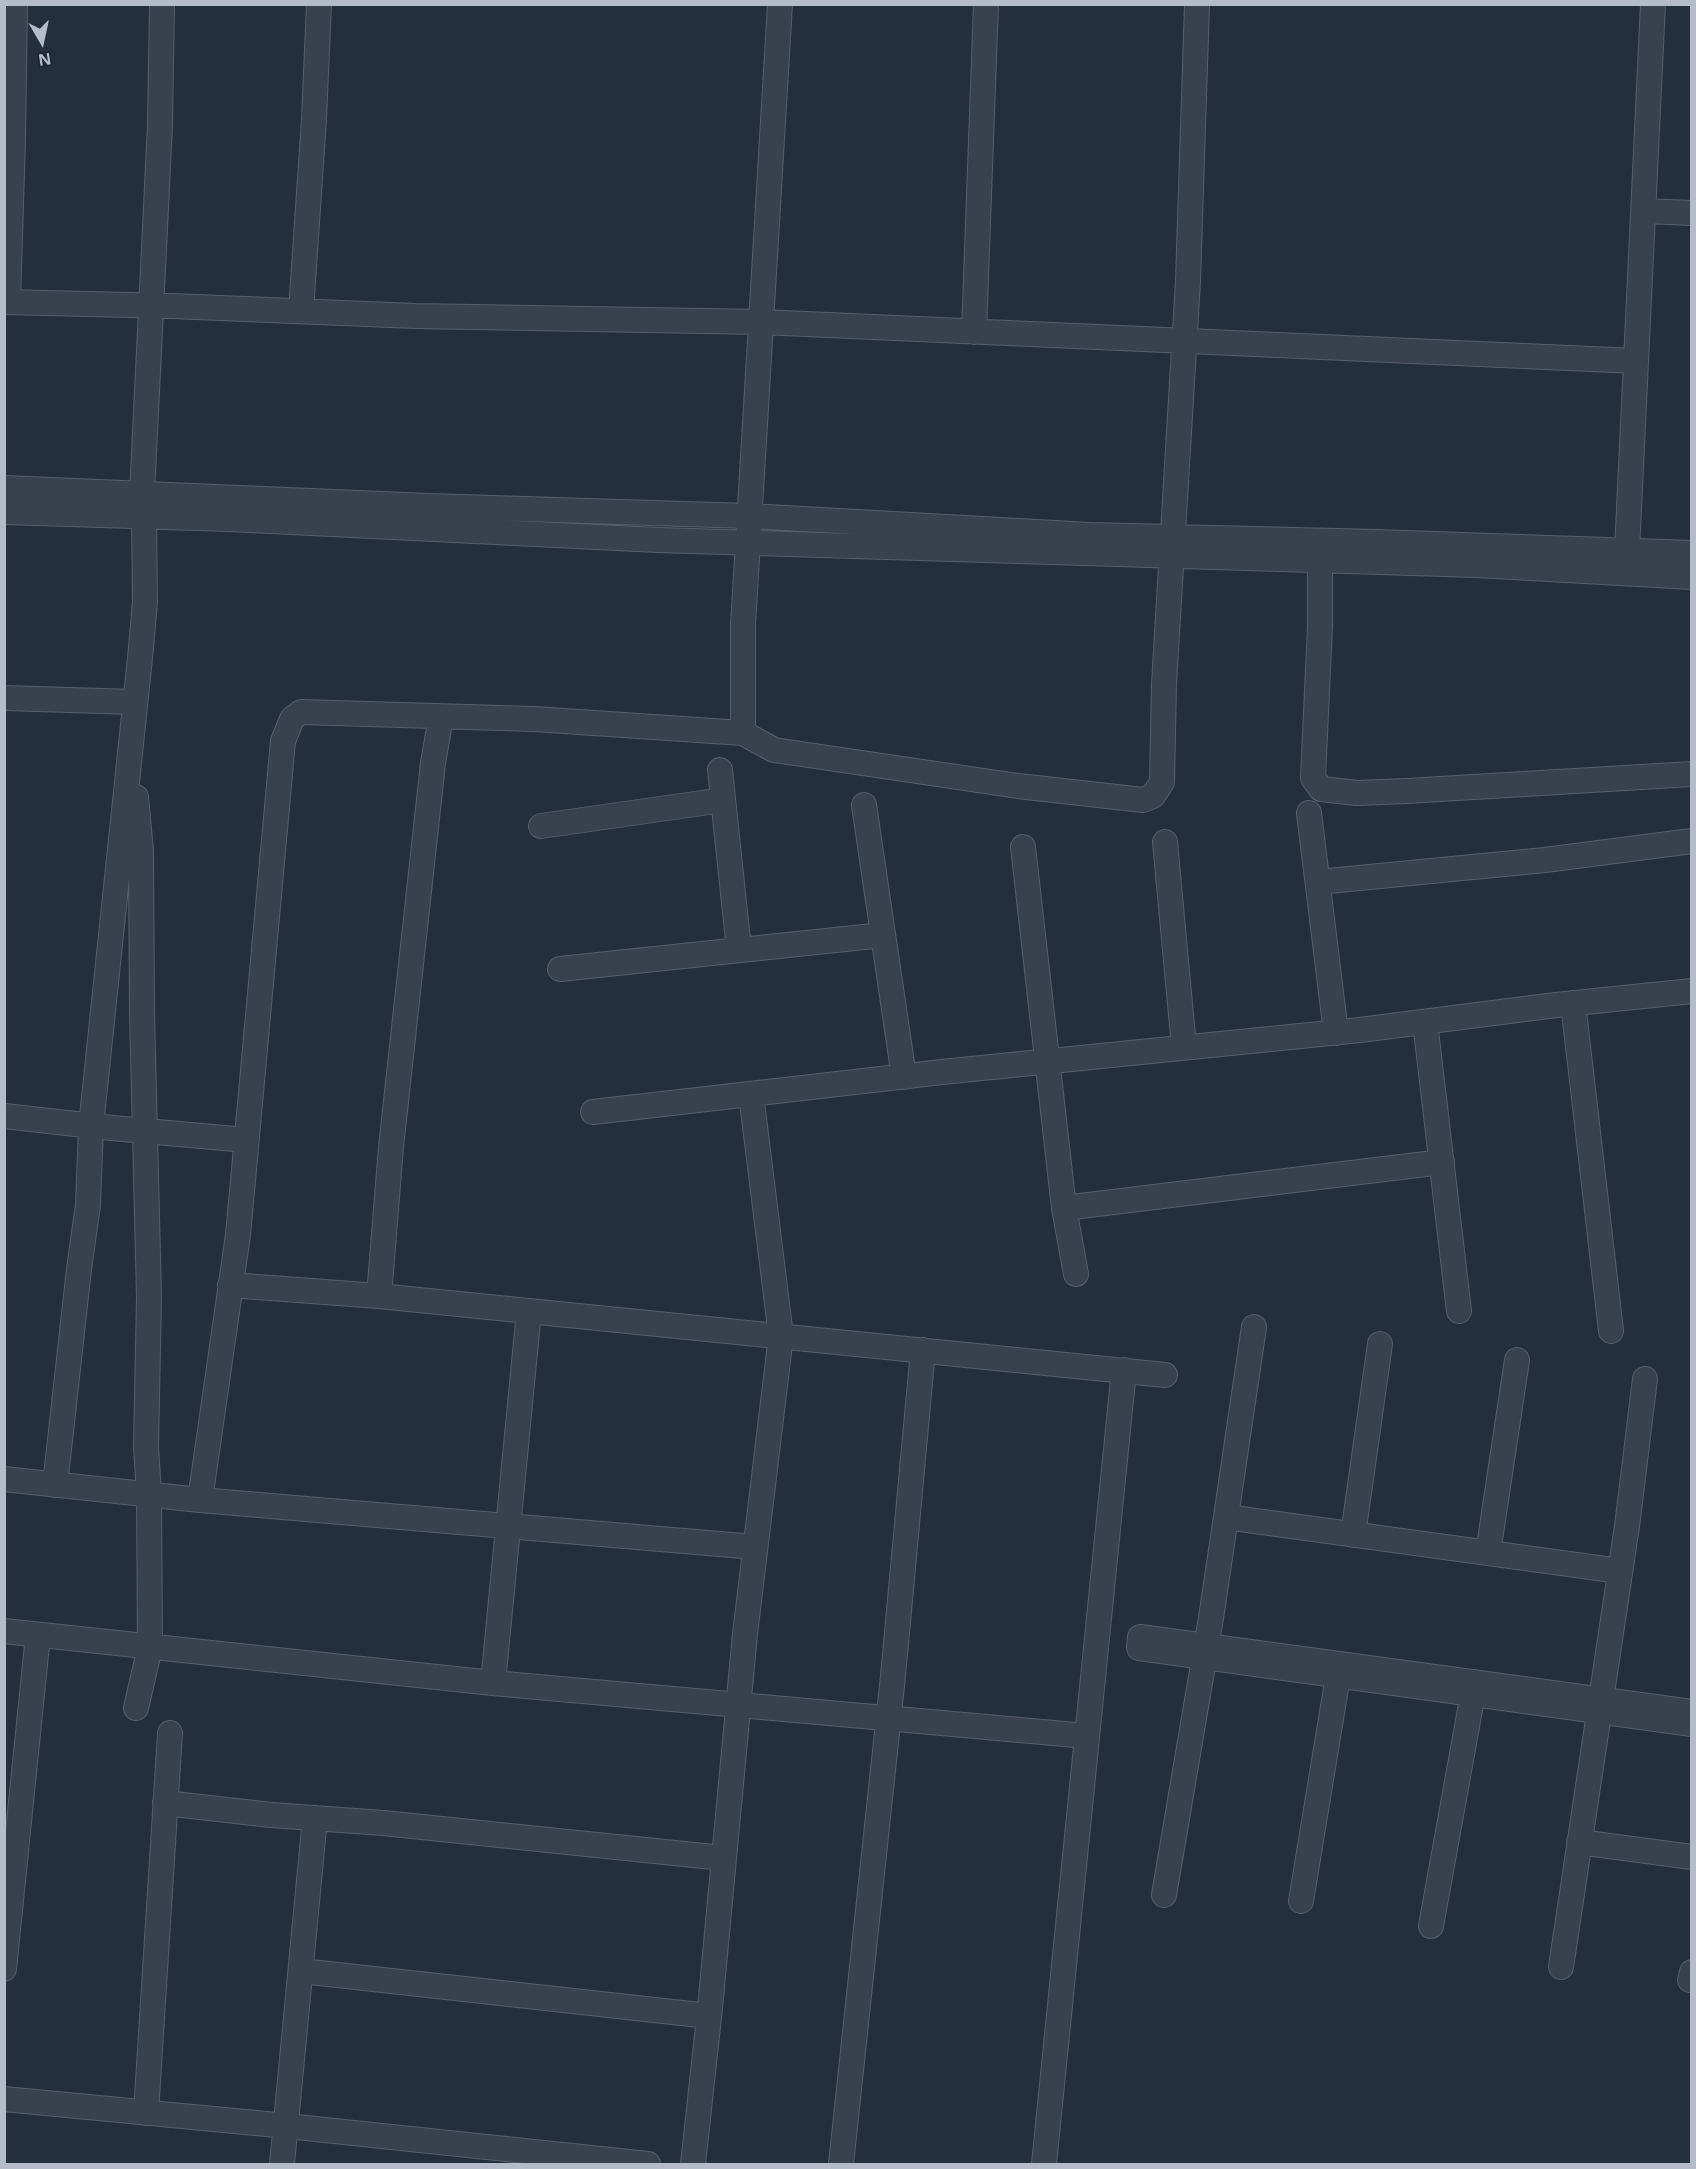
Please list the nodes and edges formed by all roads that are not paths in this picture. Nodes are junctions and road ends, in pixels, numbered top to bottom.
1 (15, 4) edge
2 (162, 4) edge
3 (319, 4) edge
4 (780, 4) edge
5 (986, 4) edge
6 (1197, 4) edge
7 (1653, 4) edge
8 (1644, 212) junction
9 (1692, 213) edge
10 (6, 302) edge
11 (151, 306) junction
12 (301, 311) junction
13 (761, 322) junction
14 (975, 332) junction
15 (1184, 341) junction
16 (1636, 361) junction
17 (4, 488) edge
18 (143, 505) junction
19 (4, 512) edge
20 (749, 516) junction
21 (747, 541) junction
22 (1172, 546) junction
23 (1320, 550) junction
24 (1627, 551) junction
25 (1692, 553) edge
26 (1692, 577) edge
27 (4, 698) edge
28 (135, 702) junction
29 (441, 717) junction
30 (743, 733) junction
31 (131, 741) junction
32 (720, 770) dead end
33 (1692, 774) edge
34 (723, 800) junction
35 (864, 805) dead end
36 (1309, 813) dead end
37 (541, 826) dead end
38 (1692, 841) edge
39 (1165, 843) dead end
40 (1023, 847) dead end
41 (1318, 882) junction
42 (883, 935) junction
43 (739, 950) junction
44 (560, 969) dead end
45 (1692, 991) edge
46 (1574, 1003) junction
47 (1425, 1022) junction
48 (1336, 1033) junction
49 (1184, 1047) junction
50 (1048, 1061) junction
51 (904, 1077) junction
52 (751, 1094) junction
53 (593, 1112) dead end
54 (4, 1116) edge
55 (91, 1126) junction
56 (144, 1131) junction
57 (246, 1140) junction
58 (1442, 1162) junction
59 (1064, 1208) junction
60 (1076, 1274) dead end
61 (230, 1285) junction
62 (380, 1296) junction
63 (529, 1311) junction
64 (1459, 1311) dead end
65 (1254, 1327) dead end
66 (1611, 1332) dead end
67 (781, 1336) junction
68 (1380, 1344) dead end
69 (923, 1350) junction
70 (1517, 1360) dead end
71 (1124, 1371) junction
72 (1165, 1375) dead end
73 (1645, 1379) dead end
74 (4, 1479) edge
75 (55, 1485) junction
76 (149, 1494) junction
77 (200, 1500) junction
78 (1226, 1517) junction
79 (508, 1526) junction
80 (1353, 1535) junction
81 (755, 1547) junction
82 (1488, 1553) junction
83 (1620, 1571) junction
84 (4, 1631) edge
85 (38, 1635) junction
86 (150, 1647) junction
87 (1205, 1651) junction
88 (1339, 1670) junction
89 (493, 1683) junction
90 (1474, 1688) junction
91 (738, 1705) junction
92 (1599, 1705) junction
93 (136, 1708) dead end
94 (1692, 1712) edge
95 (889, 1719) junction
96 (1692, 1724) edge
97 (170, 1733) dead end
98 (1087, 1736) junction
99 (165, 1803) junction
100 (315, 1818) junction
101 (1579, 1842) junction
102 (1692, 1857) edge
103 (723, 1858) junction
104 (1164, 1895) dead end
105 (1301, 1901) dead end
106 (1431, 1926) dead end
107 (1561, 1967) dead end
108 (4, 1969) edge
109 (301, 1971) junction
110 (710, 2016) junction
111 (4, 2100) edge
112 (146, 2113) junction
113 (287, 2126) junction
114 (282, 2164) edge
115 (648, 2164) edge
116 (693, 2164) edge
117 (841, 2164) edge
118 (1044, 2164) edge

1 - 10 street
2 - 11 street
3 - 12 street
4 - 13 street
5 - 14 street
6 - 15 street
7 - 8 street
8 - 9 street
8 - 16 street
10 - 11 street
11 - 12 street
11 - 18 street
12 - 13 street
13 - 14 street
13 - 20 street
14 - 15 street
15 - 16 street
15 - 22 street
16 - 24 street
17 - 18 street
18 - 19 street
18 - 20 street
18 - 21 street
18 - 28 street
20 - 21 street
20 - 22 street
21 - 22 street
21 - 30 street
22 - 23 street
22 - 30 street
23 - 24 street
23 - 26 street
23 - 33 street
24 - 25 street
27 - 28 street
28 - 31 street
29 - 30 street
29 - 57 street
29 - 62 street
31 - 55 street
31 - 56 street
32 - 34 street
34 - 37 street
34 - 43 street
35 - 42 street
36 - 41 street
38 - 41 street
39 - 49 street
40 - 50 street
41 - 48 street
42 - 43 street
42 - 51 street
43 - 44 street
45 - 46 street
46 - 47 street
46 - 66 street
47 - 48 street
47 - 58 street
48 - 49 street
49 - 50 street
50 - 51 street
50 - 59 street
51 - 52 street
52 - 53 street
52 - 67 street
54 - 55 street
55 - 56 street
55 - 75 street
56 - 57 street
56 - 76 street
57 - 61 street
58 - 59 street
58 - 64 street
59 - 60 street
61 - 62 street
61 - 77 street
62 - 63 street
63 - 67 street
63 - 79 street
65 - 78 street
67 - 69 street
67 - 81 street
68 - 80 street
69 - 71 street
69 - 95 street
70 - 82 street
71 - 72 street
71 - 98 street
73 - 83 street
74 - 75 street
75 - 76 street
76 - 77 street
76 - 86 street
77 - 79 street
78 - 80 street
78 - 87 street
79 - 81 street
79 - 89 street
80 - 82 street
81 - 91 street
82 - 83 street
83 - 92 street
84 - 85 street
85 - 86 street
85 - 108 street
86 - 89 street
86 - 93 street
87 - 88 street
87 - 104 street
88 - 90 street
88 - 105 street
89 - 91 street
90 - 92 street
90 - 106 street
91 - 95 street
91 - 103 street
92 - 94 street
92 - 96 street
92 - 101 street
95 - 98 street
95 - 117 street
97 - 99 street
98 - 118 street
99 - 100 street
99 - 112 street
100 - 103 street
100 - 109 street
101 - 102 street
101 - 107 street
103 - 110 street
109 - 110 street
109 - 113 street
110 - 116 street
111 - 112 street
112 - 113 street
113 - 114 street
113 - 115 street

